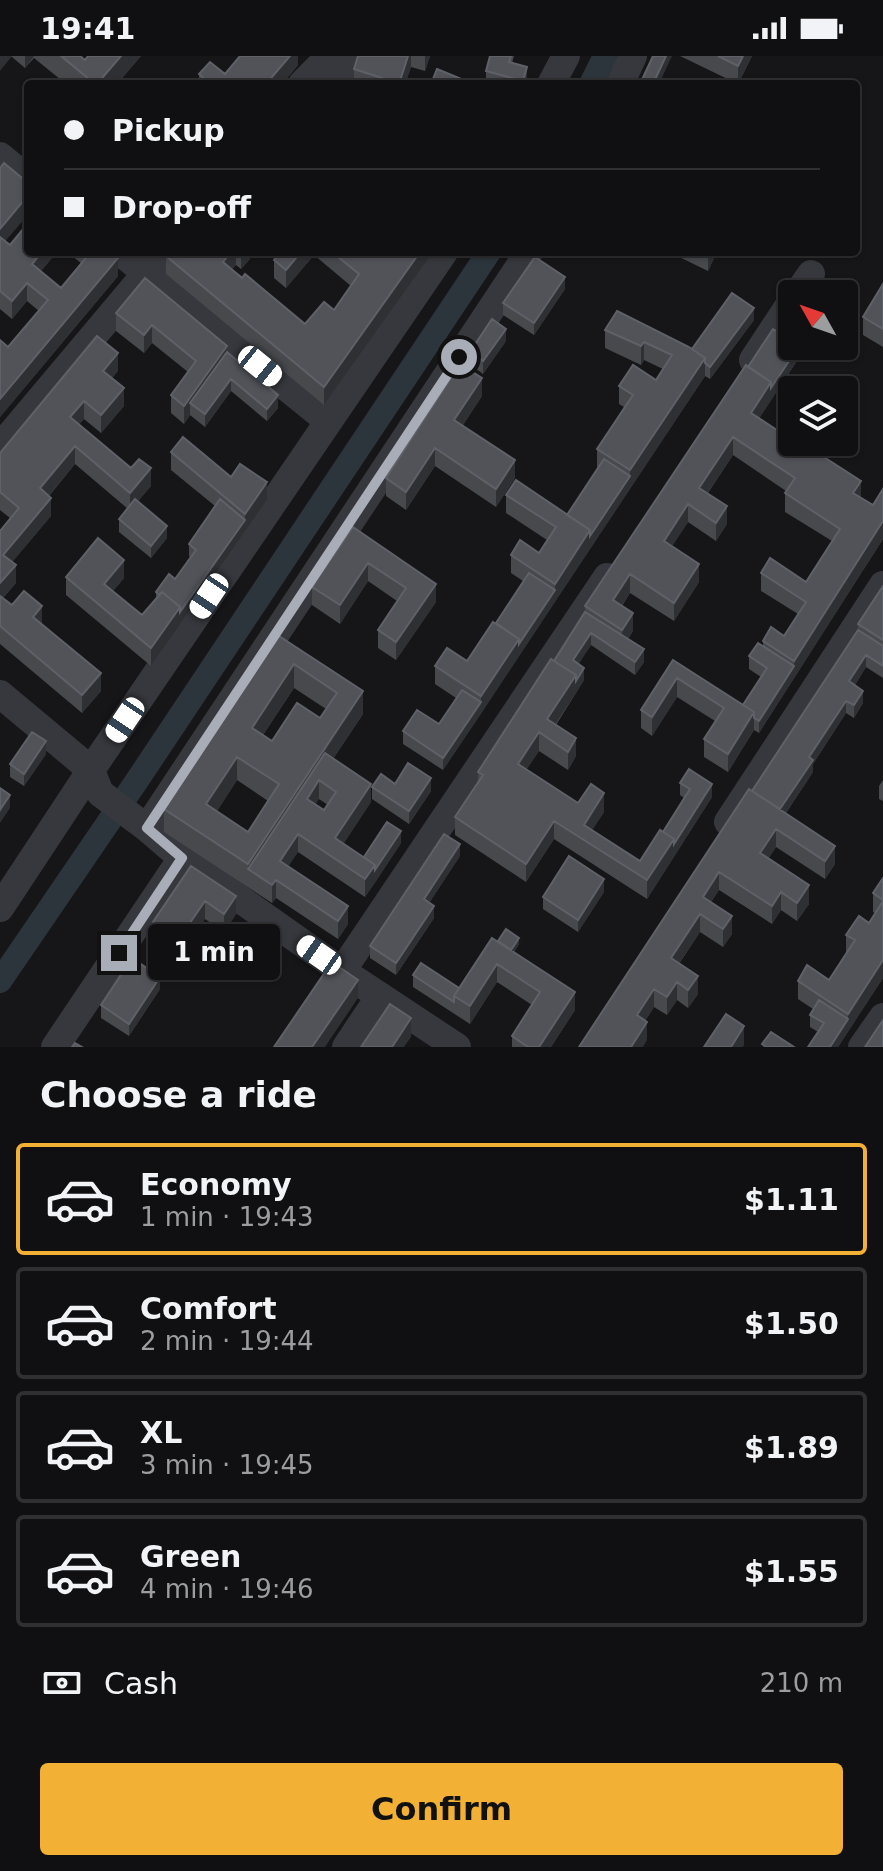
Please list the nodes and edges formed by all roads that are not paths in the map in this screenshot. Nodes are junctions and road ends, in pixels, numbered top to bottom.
1 (355, 56) edge
2 (566, 56) edge
3 (633, 56) edge
4 (309, 69) edge
5 (553, 80) edge
6 (622, 80) edge
7 (0, 156) edge
8 (24, 176) edge
9 (134, 256) edge
10 (441, 256) edge
11 (526, 256) edge
12 (155, 262) edge
13 (778, 322) edge
14 (739, 380) edge
15 (328, 421) junction
16 (0, 447) edge
17 (624, 551) edge
18 (883, 585) edge
19 (0, 694) edge
20 (95, 782) junction
21 (147, 828) junction
22 (710, 849) edge
23 (182, 858) junction
24 (0, 908) edge
25 (342, 971) junction
26 (380, 996) junction
27 (883, 1017) edge
28 (55, 1047) edge
29 (346, 1047) edge
30 (457, 1047) edge
31 (862, 1047) edge

1 - 4 street
2 - 5 street
3 - 6 street
7 - 8 street
9 - 12 street
10 - 15 street
11 - 21 street
12 - 15 street
12 - 16 street
13 - 14 street
15 - 20 street
17 - 25 street
18 - 22 street
19 - 20 street
20 - 21 street
20 - 24 street
21 - 23 street
23 - 25 street
23 - 28 street
25 - 26 street
26 - 29 street
26 - 30 street
27 - 31 street

